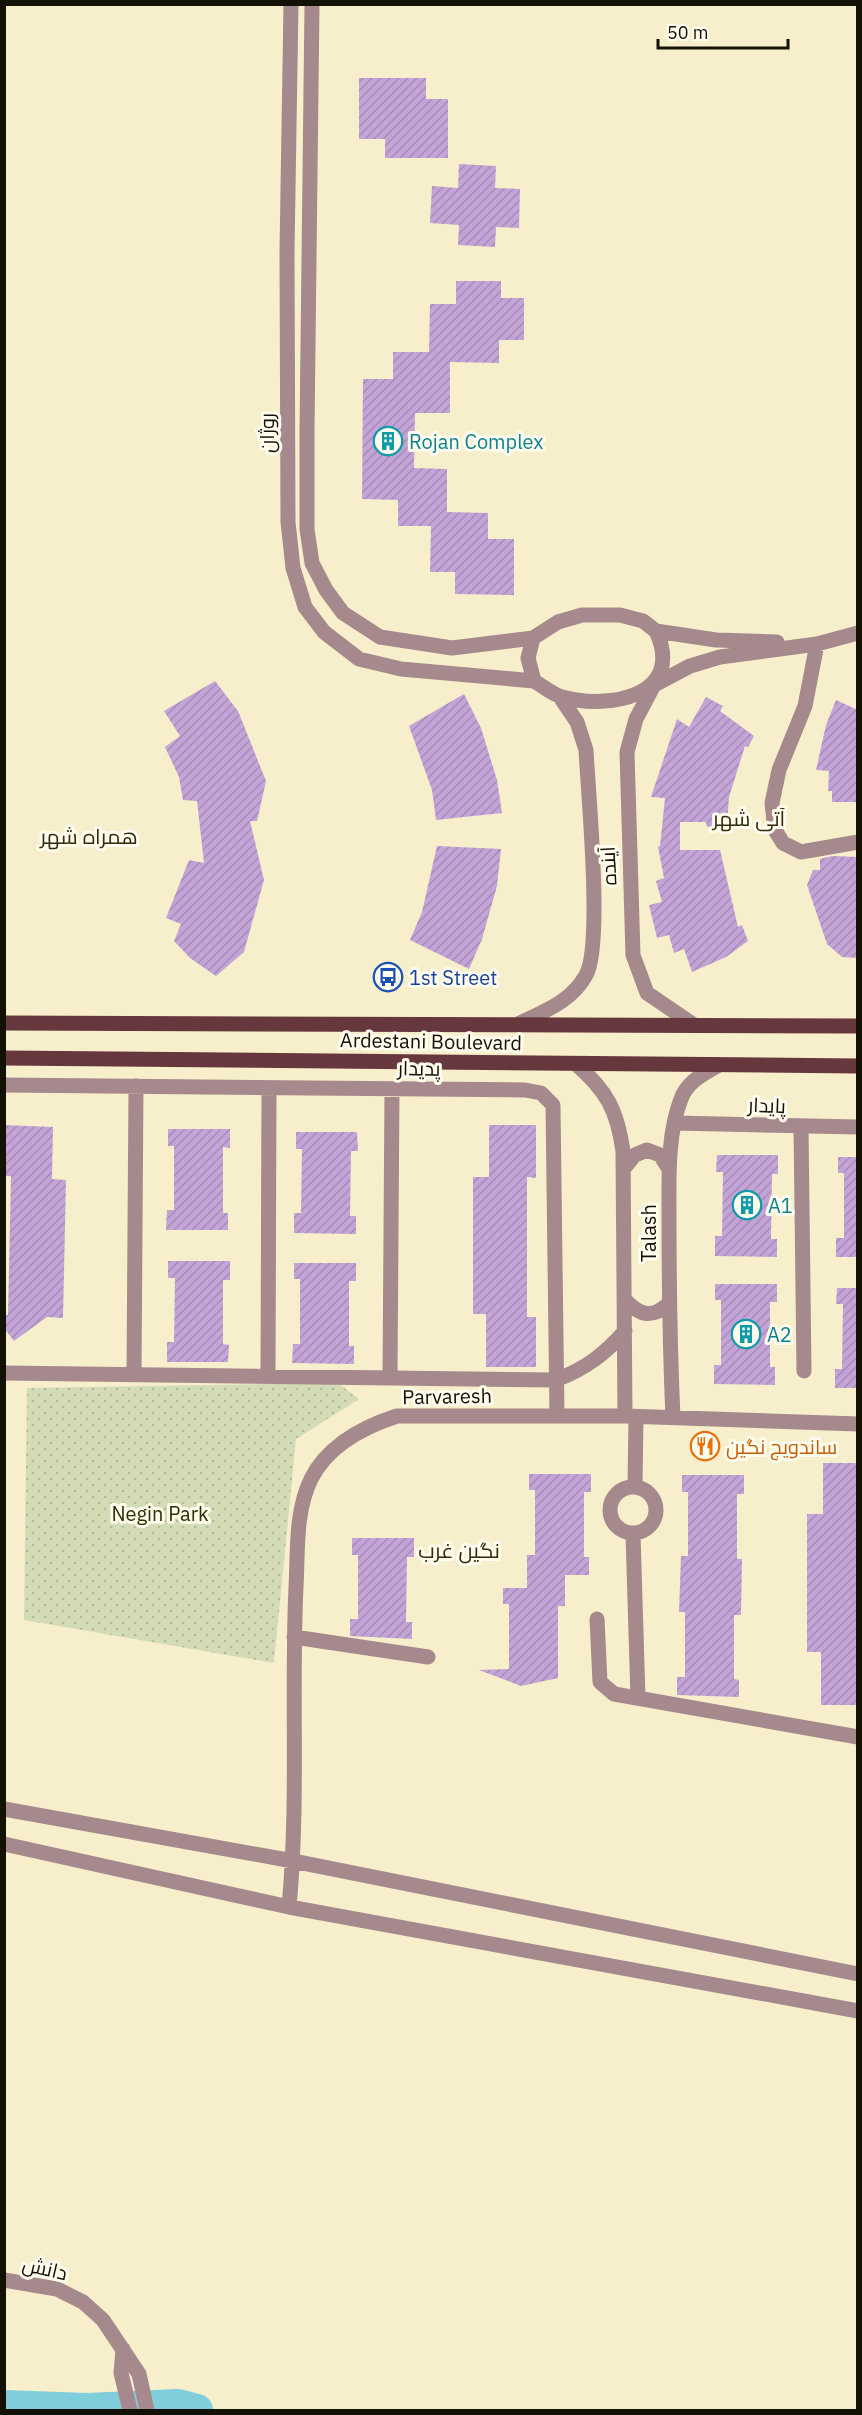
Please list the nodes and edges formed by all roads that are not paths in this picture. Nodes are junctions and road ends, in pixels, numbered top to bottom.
1 (291, 4) edge
2 (312, 4) edge
3 (287, 430) junction
4 (307, 431) junction
5 (656, 632) junction
6 (858, 633) edge
7 (533, 638) junction
8 (817, 644) junction
9 (534, 681) junction
10 (654, 685) junction
11 (560, 697) junction
12 (858, 842) edge
13 (4, 1023) edge
14 (520, 1023) junction
15 (694, 1024) junction
16 (858, 1026) edge
17 (4, 1058) edge
18 (576, 1064) junction
19 (717, 1066) junction
20 (858, 1066) edge
21 (4, 1085) edge
22 (136, 1086) junction
23 (268, 1088) junction
24 (392, 1089) junction
25 (675, 1123) junction
26 (801, 1127) junction
27 (858, 1127) edge
28 (625, 1167) junction
29 (669, 1168) junction
30 (625, 1300) junction
31 (669, 1303) junction
32 (624, 1331) junction
33 (804, 1371) dead end
34 (4, 1373) edge
35 (134, 1374) junction
36 (268, 1375) junction
37 (390, 1376) junction
38 (556, 1380) junction
39 (557, 1416) junction
40 (631, 1417) junction
41 (673, 1418) junction
42 (858, 1424) edge
43 (635, 1487) junction
44 (633, 1534) junction
45 (597, 1619) dead end
46 (294, 1637) junction
47 (428, 1657) dead end
48 (638, 1698) junction
49 (858, 1737) edge
50 (4, 1809) edge
51 (4, 1844) edge
52 (293, 1861) junction
53 (289, 1906) junction
54 (858, 1974) edge
55 (858, 2011) edge
56 (4, 2280) edge
57 (123, 2349) junction
58 (130, 2410) edge
59 (147, 2410) edge

1 - 3 street, روژان
2 - 4 street, روژان
3 - 4 street
3 - 9 street, روژان
4 - 7 street, روژان
5 - 7 street
5 - 8 street
5 - 10 street
6 - 8 street
7 - 9 street
8 - 10 street
8 - 12 street
9 - 11 street
10 - 11 street
10 - 15 street, آینده
11 - 14 street
13 - 14 main road, Ardestani Boulevard
14 - 15 main road, Ardestani Boulevard
15 - 16 main road, Ardestani Boulevard
17 - 18 main road, Ardestani Boulevard
18 - 19 main road, Ardestani Boulevard
18 - 28 street, Talash
19 - 20 main road, Ardestani Boulevard
19 - 25 street, Talash
21 - 22 street, پدیدار
22 - 23 street, پدیدار
22 - 35 street
23 - 24 street, پدیدار
23 - 36 street
24 - 37 street
24 - 38 street, پدیدار
25 - 26 street, پایدار
25 - 29 street, Talash
26 - 27 street, پایدار
26 - 33 street
28 - 29 street
28 - 30 street, Talash
29 - 31 street, Talash
30 - 31 street
30 - 32 street, Talash
31 - 41 street, Talash
32 - 38 street
32 - 40 street, Talash
34 - 35 street
35 - 36 street
36 - 37 street
37 - 38 street
38 - 39 street, پدیدار
39 - 40 street, Parvaresh
39 - 46 street, Parvaresh
40 - 41 street, Parvaresh
40 - 43 street, Talash
41 - 42 street, Parvaresh
43 - 44 street
43 - 44 street
44 - 48 street
45 - 48 street
46 - 47 street
46 - 52 street, Parvaresh
48 - 49 street
50 - 52 street
51 - 53 street
52 - 53 street, Parvaresh
52 - 54 street
53 - 55 street
56 - 57 street, دانش
57 - 58 street
57 - 59 street, دانش

